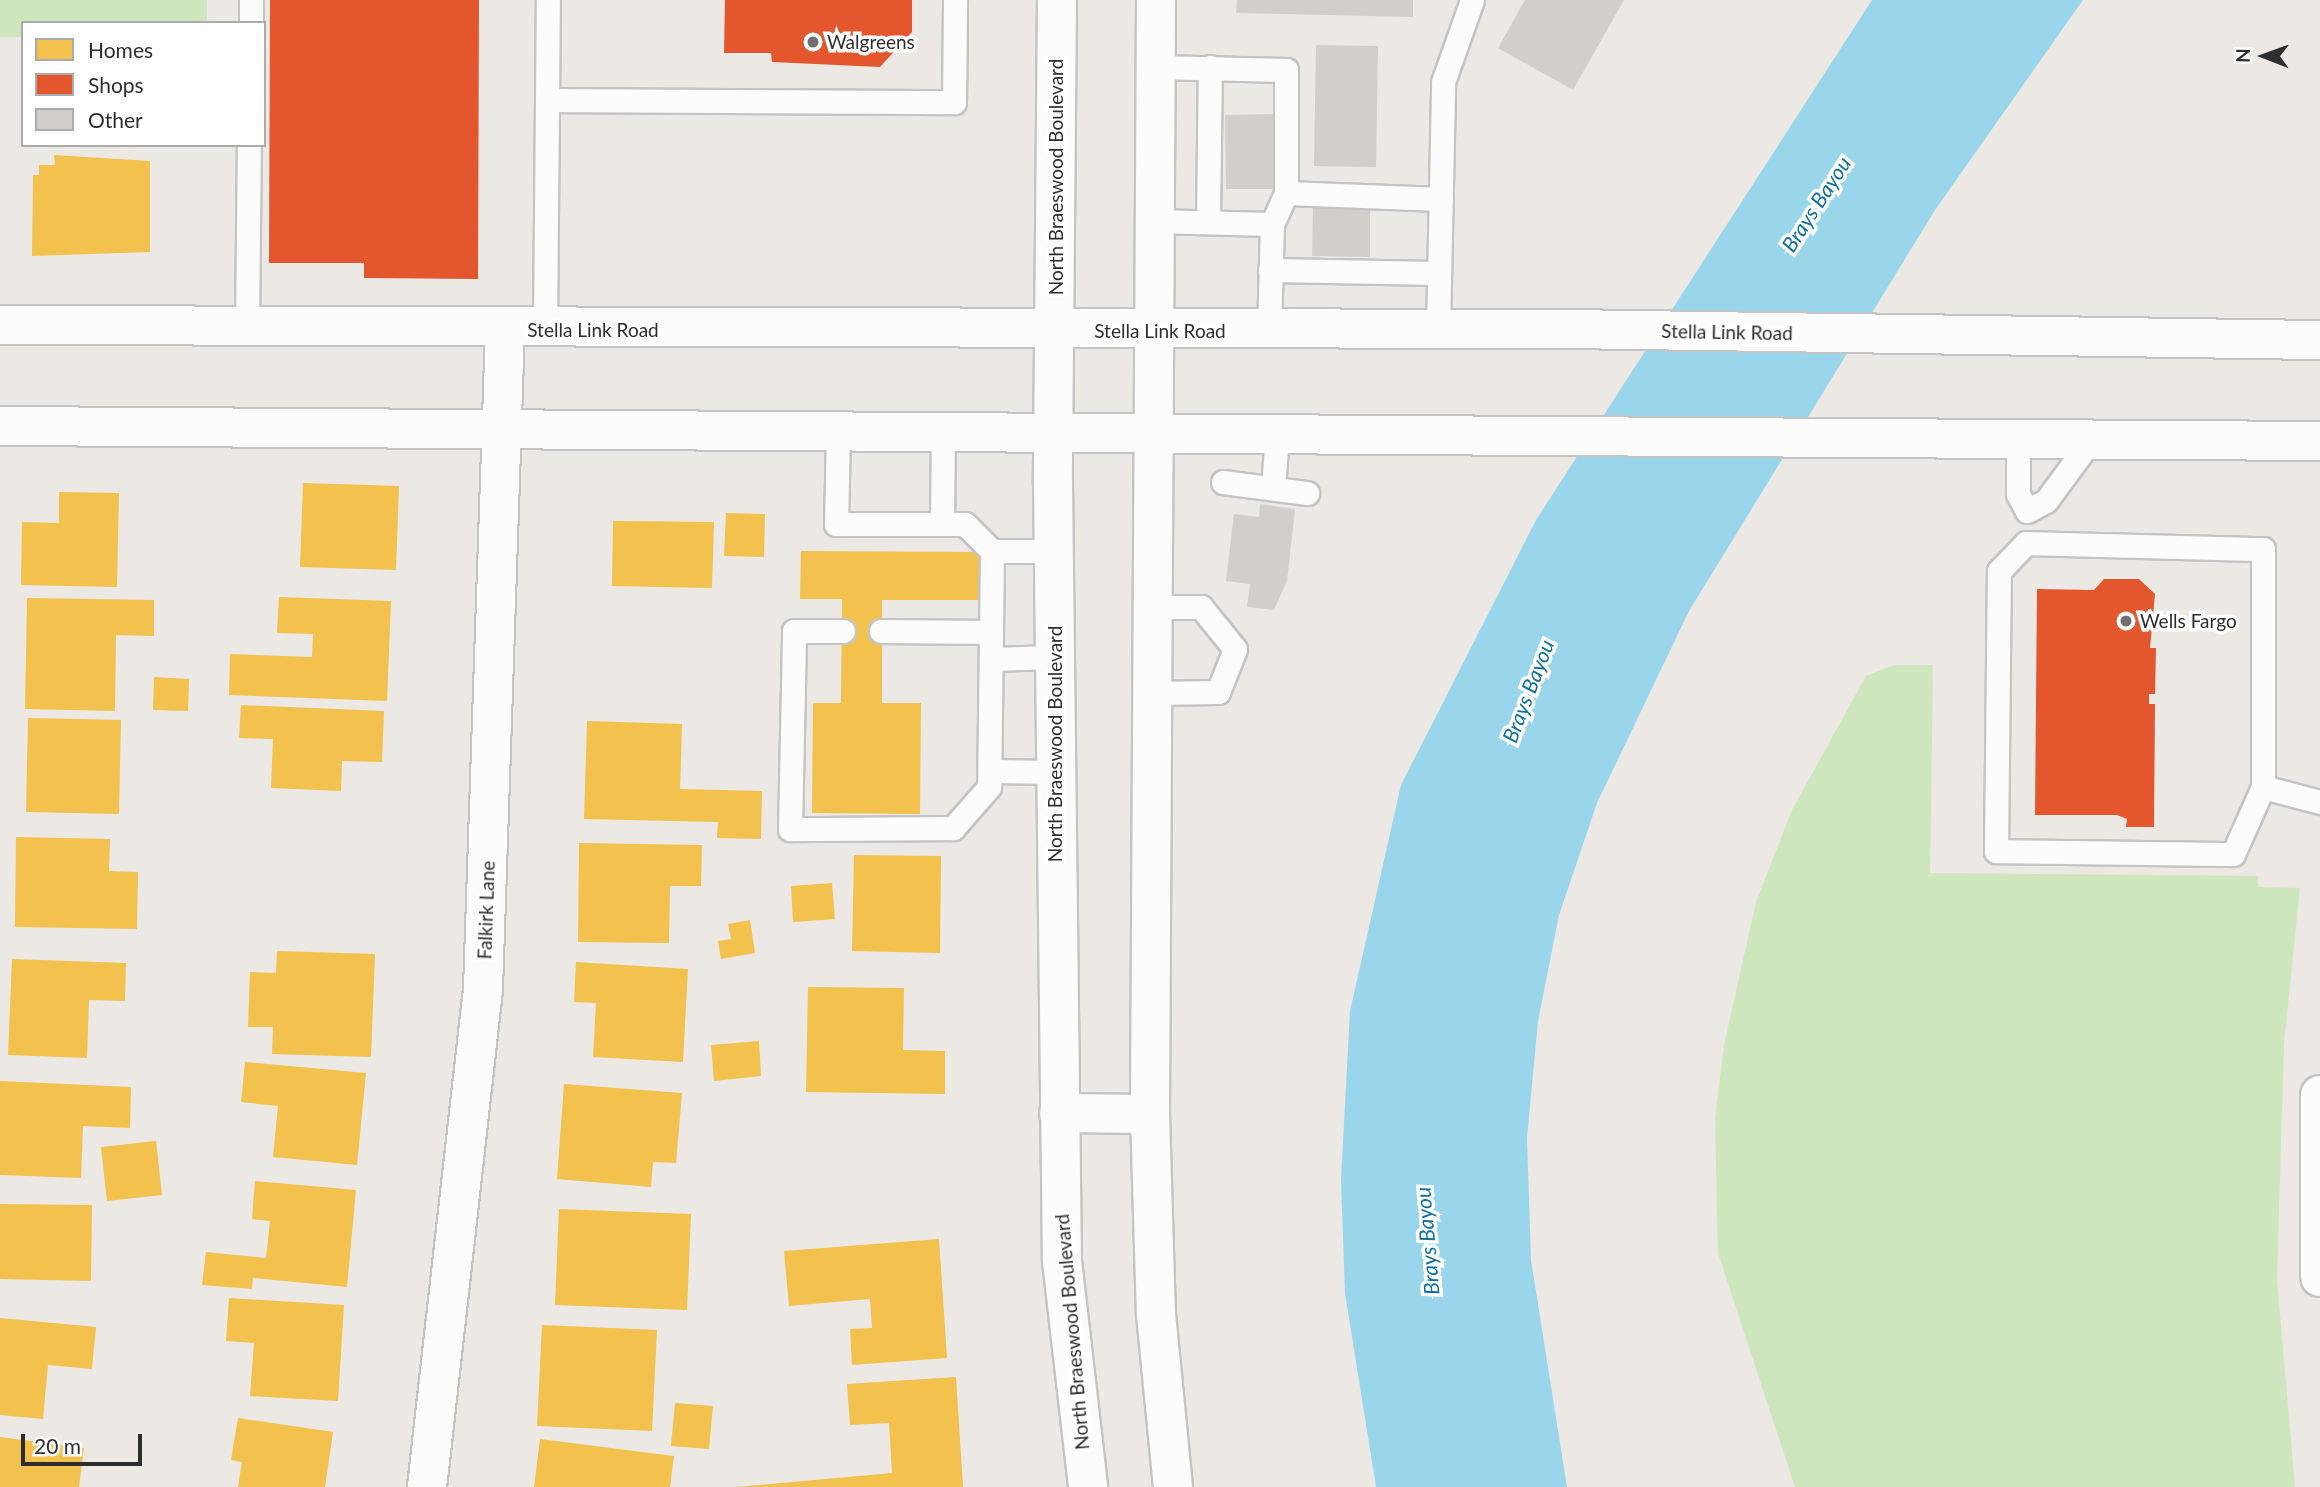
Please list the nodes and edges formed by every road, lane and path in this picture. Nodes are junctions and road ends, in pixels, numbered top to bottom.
1 (251, 0) edge
2 (548, 0) edge
3 (956, 0) edge
4 (1057, 0) edge
5 (1156, 0) edge
6 (1472, 0) edge
7 (251, 21) edge
8 (1155, 67) junction
9 (1210, 67) junction
10 (547, 100) junction
11 (250, 147) edge
12 (1286, 193) junction
13 (1441, 199) junction
14 (1152, 221) junction
15 (1208, 222) junction
16 (1272, 224) junction
17 (1270, 270) junction
18 (1439, 273) junction
19 (0, 325) edge
20 (247, 327) junction
21 (505, 330) junction
22 (545, 330) junction
23 (1438, 330) junction
24 (1054, 331) junction
25 (1151, 331) junction
26 (1269, 331) junction
27 (2320, 340) edge
28 (0, 426) edge
29 (504, 431) junction
30 (838, 431) junction
31 (943, 431) junction
32 (1054, 432) junction
33 (1152, 434) junction
34 (1277, 435) junction
35 (2018, 441) junction
36 (2090, 441) junction
37 (2320, 442) edge
38 (1223, 482) dead end
39 (1273, 488) junction
40 (1307, 493) dead end
41 (2027, 511) junction
42 (942, 524) junction
43 (2026, 543) junction
44 (992, 551) junction
45 (1054, 551) junction
46 (1151, 607) junction
47 (842, 631) dead end
48 (881, 631) dead end
49 (991, 632) junction
50 (1055, 657) junction
51 (991, 659) junction
52 (1151, 692) junction
53 (990, 771) junction
54 (1056, 772) junction
55 (2263, 787) junction
56 (2320, 802) edge
57 (2320, 1095) edge
58 (1059, 1113) junction
59 (1150, 1114) junction
60 (2320, 1277) edge
61 (427, 1487) edge
62 (1087, 1487) edge
63 (1173, 1487) edge

1 - 7 lane
2 - 10 lane
3 - 10 lane
4 - 24 main road, North Braeswood Boulevard
5 - 8 main road
6 - 13 lane
8 - 9 lane
8 - 14 main road
9 - 12 lane
9 - 15 lane
10 - 22 lane
11 - 20 lane
12 - 13 lane
12 - 16 lane
13 - 18 lane
14 - 15 lane
14 - 25 main road
15 - 16 lane
16 - 17 lane
17 - 18 lane
17 - 26 lane
18 - 23 lane
19 - 20 main road, Stella Link Road
20 - 21 main road, Stella Link Road
21 - 22 main road, Stella Link Road
21 - 29 main road, Falkirk Lane
22 - 24 main road, Stella Link Road
23 - 26 main road, Stella Link Road
23 - 27 main road, Stella Link Road
24 - 25 main road, Stella Link Road
24 - 32 main road, North Braeswood Boulevard
25 - 26 main road, Stella Link Road
25 - 33 main road
28 - 29 main road
29 - 30 main road
29 - 61 main road, Falkirk Lane
30 - 31 main road
30 - 42 lane
31 - 32 main road
31 - 42 lane
32 - 33 main road
32 - 45 main road, North Braeswood Boulevard
33 - 34 main road
33 - 46 main road
34 - 35 main road
34 - 39 lane
35 - 36 main road
35 - 41 lane
36 - 37 main road
36 - 41 lane
38 - 39 lane
39 - 40 lane
41 - 43 lane
42 - 44 lane
43 - 55 lane
43 - 55 lane
44 - 45 lane
44 - 49 lane
45 - 50 main road, North Braeswood Boulevard
46 - 52 main road
46 - 52 lane
47 - 53 lane
48 - 49 lane
49 - 51 lane
50 - 51 lane
50 - 54 main road, North Braeswood Boulevard
51 - 53 lane
52 - 59 main road
53 - 54 lane
54 - 58 main road, North Braeswood Boulevard
55 - 56 lane
57 - 60 main road
58 - 59 main road
58 - 62 main road, North Braeswood Boulevard
59 - 63 main road

